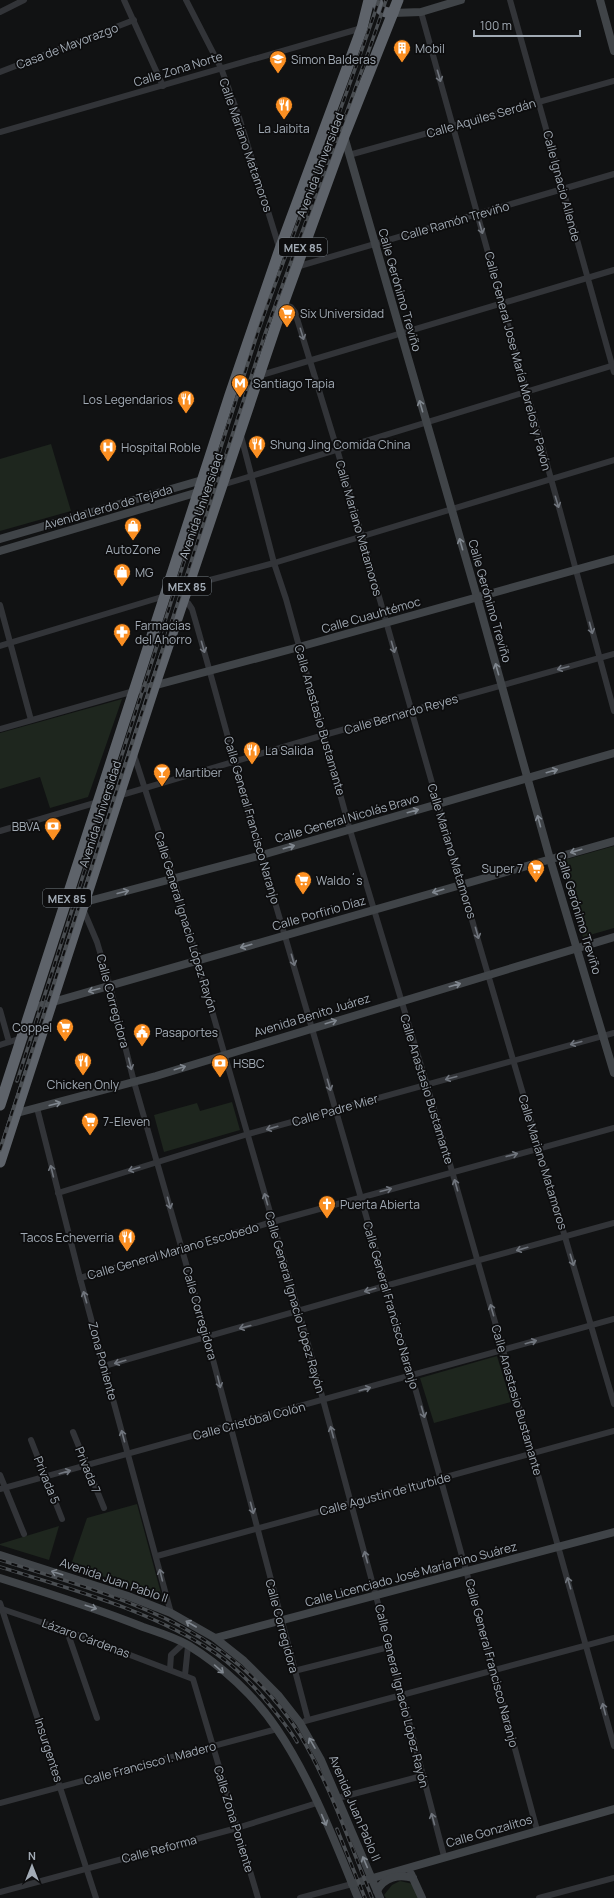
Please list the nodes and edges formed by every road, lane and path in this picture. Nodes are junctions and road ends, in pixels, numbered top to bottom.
1 (24, 0) edge
2 (124, 0) edge
3 (186, 0) edge
4 (369, 0) edge
5 (377, 0) edge
6 (398, 0) edge
7 (461, 0) edge
8 (510, 0) edge
9 (600, 0) edge
10 (0, 12) edge
11 (421, 12) junction
12 (393, 13) junction
13 (134, 20) junction
14 (362, 28) junction
15 (614, 51) edge
16 (221, 68) junction
17 (0, 72) edge
18 (614, 81) edge
19 (163, 86) junction
20 (539, 102) junction
21 (453, 126) junction
22 (0, 132) edge
23 (344, 136) junction
24 (349, 155) junction
25 (614, 174) edge
26 (564, 189) junction
27 (477, 214) junction
28 (374, 244) junction
29 (280, 249) junction
30 (296, 267) junction
31 (614, 270) edge
32 (588, 278) junction
33 (283, 304) junction
34 (503, 304) junction
35 (399, 334) junction
36 (310, 361) junction
37 (613, 368) edge
38 (258, 376) junction
39 (527, 392) junction
40 (425, 423) junction
41 (240, 432) junction
42 (337, 449) junction
43 (614, 460) edge
44 (250, 475) junction
45 (551, 479) junction
46 (202, 480) junction
47 (222, 485) junction
48 (198, 492) junction
49 (451, 509) junction
50 (362, 536) junction
51 (0, 539) edge
52 (0, 551) edge
53 (614, 559) edge
54 (274, 563) junction
55 (576, 570) junction
56 (187, 586) junction
57 (165, 596) junction
58 (477, 597) junction
59 (183, 600) junction
60 (0, 605) edge
61 (386, 624) junction
62 (10, 643) junction
63 (0, 646) edge
64 (299, 648) junction
65 (614, 654) edge
66 (599, 658) junction
67 (210, 672) junction
68 (501, 685) junction
69 (154, 687) junction
70 (134, 691) junction
71 (614, 711) edge
72 (412, 712) junction
73 (32, 720) junction
74 (0, 729) edge
75 (324, 735) junction
76 (133, 752) junction
77 (614, 753) edge
78 (235, 761) junction
79 (528, 778) junction
80 (144, 788) junction
81 (120, 795) junction
82 (98, 802) junction
83 (438, 804) junction
84 (350, 830) junction
85 (0, 831) edge
86 (614, 841) edge
87 (262, 856) junction
88 (550, 859) junction
89 (174, 879) junction
90 (463, 884) junction
91 (84, 905) junction
92 (375, 909) junction
93 (286, 935) junction
94 (614, 937) edge
95 (577, 949) junction
96 (197, 960) junction
97 (490, 975) junction
98 (110, 986) junction
99 (401, 1000) junction
100 (53, 1002) junction
101 (32, 1008) junction
102 (0, 1010) edge
103 (312, 1028) junction
104 (614, 1033) edge
105 (603, 1036) junction
106 (22, 1038) junction
107 (9, 1042) junction
108 (0, 1045) edge
109 (225, 1054) junction
110 (513, 1061) junction
111 (614, 1073) edge
112 (134, 1082) junction
113 (426, 1085) junction
114 (0, 1105) edge
115 (37, 1108) junction
116 (336, 1109) junction
117 (17, 1113) junction
118 (614, 1128) edge
119 (248, 1134) junction
120 (539, 1148) junction
121 (0, 1162) edge
122 (158, 1162) junction
123 (452, 1172) junction
124 (58, 1193) junction
125 (360, 1197) junction
126 (272, 1222) junction
127 (614, 1223) edge
128 (566, 1237) junction
129 (181, 1249) junction
130 (478, 1261) junction
131 (80, 1278) junction
132 (385, 1286) junction
133 (298, 1311) junction
134 (614, 1319) edge
135 (592, 1325) junction
136 (207, 1337) junction
137 (503, 1350) junction
138 (104, 1366) junction
139 (412, 1376) junction
140 (323, 1400) junction
141 (614, 1404) edge
142 (230, 1426) junction
143 (614, 1431) edge
144 (73, 1432) dead end
145 (31, 1440) dead end
146 (128, 1454) junction
147 (532, 1454) junction
148 (87, 1466) junction
149 (0, 1475) edge
150 (46, 1478) junction
151 (441, 1479) junction
152 (3, 1489) edge
153 (351, 1502) junction
154 (104, 1508) dead end
155 (62, 1519) dead end
156 (257, 1529) junction
157 (614, 1532) edge
158 (24, 1534) dead end
159 (559, 1546) junction
160 (0, 1555) edge
161 (157, 1556) junction
162 (468, 1572) junction
163 (0, 1578) edge
164 (376, 1596) junction
165 (1, 1606) edge
166 (171, 1612) junction
167 (281, 1621) junction
168 (67, 1631) junction
169 (215, 1638) junction
170 (614, 1638) edge
171 (186, 1644) junction
172 (587, 1645) junction
173 (388, 1647) junction
174 (170, 1669) junction
175 (494, 1669) junction
176 (294, 1671) junction
177 (185, 1675) junction
178 (401, 1695) junction
179 (97, 1718) dead end
180 (304, 1722) junction
181 (277, 1729) junction
182 (614, 1746) edge
183 (212, 1747) junction
184 (422, 1776) junction
185 (61, 1786) junction
186 (338, 1798) junction
187 (0, 1803) edge
188 (317, 1803) junction
189 (614, 1809) edge
190 (236, 1828) junction
191 (537, 1830) junction
192 (444, 1856) junction
193 (409, 1867) junction
194 (87, 1869) junction
195 (372, 1878) junction
196 (413, 1878) junction
197 (614, 1878) edge
198 (352, 1884) junction
199 (0, 1892) edge
200 (378, 1894) edge
201 (96, 1898) edge
202 (258, 1898) edge
203 (300, 1898) edge
204 (358, 1898) edge
205 (422, 1898) edge
206 (539, 1898) edge

1 - 10 street
2 - 13 street
3 - 16 street, Calle Mariano Matamoros
4 - 14 highway, Avenida Universidad / MEX 85
5 - 12 highway
6 - 12 highway, Avenida Universidad / MEX 85
7 - 11 street
8 - 20 street, Calle Ignacio Allende
9 - 15 street
11 - 12 street
11 -> 21 street, Calle General Jose María Morelos y Pavón
12 - 23 highway, Avenida Universidad / MEX 85
13 - 17 street, Casa de Mayorazgo
13 - 19 street
14 - 16 street, Calle Zona Norte
14 - 29 highway, Avenida Universidad / MEX 85
16 - 19 street, Calle Zona Norte
16 - 29 street, Calle Mariano Matamoros
18 - 20 street, Calle Aquiles Serdán
19 - 22 street, Calle Zona Norte
20 - 21 street, Calle Aquiles Serdán
20 - 26 street, Calle Ignacio Allende
21 - 24 street, Calle Aquiles Serdán
21 - 27 street, Calle General Jose María Morelos y Pavón
23 - 24 street, Calle Gerónimo Treviño
23 - 30 highway, Avenida Universidad / MEX 85
24 - 28 street, Calle Gerónimo Treviño
25 - 26 street, Calle Ramón Treviño
26 - 27 street, Calle Ramón Treviño
26 - 32 street, Calle Ignacio Allende
27 - 28 street, Calle Ramón Treviño
27 -> 34 street, Calle General Jose María Morelos y Pavón
28 - 30 street, Calle Ramón Treviño
28 - 35 street, Calle Gerónimo Treviño
29 - 46 highway, Avenida Universidad / MEX 85
30 - 33 highway, Avenida Universidad / MEX 85
31 - 32 street
32 - 34 street
32 - 37 street, Calle Ignacio Allende
33 -> 36 street, Calle Mariano Matamoros
33 - 38 highway, Avenida Universidad / MEX 85
34 - 35 street
34 - 39 street, Calle General Jose María Morelos y Pavón
35 - 36 street
40 -> 35 street, Calle Gerónimo Treviño
36 - 38 street
36 - 42 street, Calle Mariano Matamoros
37 - 39 street
38 - 41 highway, Avenida Universidad / MEX 85
39 - 40 street
39 - 45 street, Calle General Jose María Morelos y Pavón
40 - 42 street
40 - 49 street, Calle Gerónimo Treviño
41 - 44 street, Calle Anastasio Bustamante
41 - 47 highway, Avenida Universidad / MEX 85
42 - 44 street
42 - 50 street, Calle Mariano Matamoros
43 - 45 street
44 - 47 street
44 - 54 street, Calle Anastasio Bustamante
45 - 49 street
45 -> 55 street, Calle General Jose María Morelos y Pavón
46 - 48 highway, Avenida Universidad / MEX 85
46 - 51 street, Avenida Lerdo de Tejada
47 - 48 street, Avenida Lerdo de Tejada
47 - 56 highway, Avenida Universidad / MEX 85
48 - 52 street, Avenida Lerdo de Tejada
48 - 57 highway, Avenida Universidad / MEX 85
49 - 50 street
58 -> 49 street, Calle Gerónimo Treviño
50 - 54 street
50 - 61 street, Calle Mariano Matamoros
53 - 55 street, Calle Cuauhtémoc
54 - 56 street
54 - 64 street, Calle Anastasio Bustamante
55 - 58 street, Calle Cuauhtémoc
55 -> 66 street, Calle General Jose María Morelos y Pavón
56 - 59 highway, Avenida Universidad / MEX 85
57 - 62 street
57 - 70 highway, Avenida Universidad / MEX 85
58 - 61 street, Calle Cuauhtémoc
68 -> 58 street, Calle Gerónimo Treviño
59 -> 67 street, Calle General Francisco Naranjo
59 - 69 highway, Avenida Universidad / MEX 85
60 - 62 street
61 - 64 street, Calle Cuauhtémoc
61 -> 72 street, Calle Mariano Matamoros
62 - 63 street
62 - 73 street
64 - 67 street, Calle Cuauhtémoc
64 - 75 street, Calle Anastasio Bustamante
65 - 66 street, Calle Bernardo Reyes
66 -> 68 street, Calle Bernardo Reyes
66 - 71 street, Calle General Jose María Morelos y Pavón
67 - 69 street, Calle Cuauhtémoc
67 - 78 street, Calle General Francisco Naranjo
68 - 72 street, Calle Bernardo Reyes
68 - 79 street, Calle Gerónimo Treviño
69 - 70 street, Calle Cuauhtémoc
69 - 76 highway, Avenida Universidad / MEX 85
70 - 73 street
70 - 82 highway, Avenida Universidad / MEX 85
72 - 75 street, Calle Bernardo Reyes
72 - 83 street, Calle Mariano Matamoros
73 - 74 street
75 - 78 street, Calle Bernardo Reyes
75 - 84 street, Calle Anastasio Bustamante
76 - 80 street, Calle General Ignacio López Rayón
76 - 81 highway, Avenida Universidad / MEX 85
79 -> 77 street, Calle General Nicolás Bravo
78 - 80 street, Calle Bernardo Reyes
78 - 87 street, Calle General Francisco Naranjo
79 - 83 street, Calle General Nicolás Bravo
88 -> 79 street, Calle Gerónimo Treviño
80 - 81 street, Calle Bernardo Reyes
80 - 89 street, Calle General Ignacio López Rayón
81 - 82 street, Calle Bernardo Reyes
81 - 91 highway, Avenida Universidad / MEX 85
82 - 85 street, Calle Bernardo Reyes
82 - 101 highway, Avenida Universidad / MEX 85
84 -> 83 street, Calle General Nicolás Bravo
83 - 90 street, Calle Mariano Matamoros
87 -> 84 street, Calle General Nicolás Bravo
84 - 92 street, Calle Anastasio Bustamante
86 -> 88 street, Calle Porfirio Díaz
87 - 89 street, Calle General Nicolás Bravo
87 - 93 street, Calle General Francisco Naranjo
88 - 90 street, Calle Porfirio Díaz
88 - 95 street, Calle Gerónimo Treviño
91 -> 89 street, Calle General Nicolás Bravo
89 - 96 street, Calle General Ignacio López Rayón
90 -> 92 street, Calle Porfirio Díaz
90 -> 97 street, Calle Mariano Matamoros
91 - 98 street, Calle Corregidora
91 - 100 highway, Avenida Universidad / MEX 85
92 - 93 street, Calle Porfirio Díaz
92 - 99 street, Calle Anastasio Bustamante
93 -> 96 street, Calle Porfirio Díaz
93 -> 103 street, Calle General Francisco Naranjo
94 - 95 street, Avenida Benito Juárez
95 - 97 street, Avenida Benito Juárez
95 - 105 street, Calle Gerónimo Treviño
96 - 98 street, Calle Porfirio Díaz
96 - 109 street, Calle General Ignacio López Rayón
99 -> 97 street, Avenida Benito Juárez
97 - 110 street, Calle Mariano Matamoros
98 -> 100 street, Calle Porfirio Díaz
98 -> 112 street, Calle Corregidora
103 -> 99 street, Avenida Benito Juárez
99 - 113 street, Calle Anastasio Bustamante
100 - 101 street, Calle Porfirio Díaz
100 - 117 highway, Avenida Universidad / MEX 85
101 - 106 highway, Avenida Universidad / MEX 85
102 - 107 street
103 - 109 street, Avenida Benito Juárez
103 -> 116 street, Calle General Francisco Naranjo
104 - 105 street, Calle Padre Mier
105 -> 110 street, Calle Padre Mier
105 - 111 street, Calle Gerónimo Treviño
106 - 107 street
106 - 114 highway, Avenida Universidad / MEX 85
107 - 108 street
112 -> 109 street, Avenida Benito Juárez
109 - 119 street, Calle General Ignacio López Rayón
110 -> 113 street, Calle Padre Mier
110 - 120 street, Calle Mariano Matamoros
115 -> 112 street, Avenida Benito Juárez
112 - 122 street, Calle Corregidora
113 - 116 street, Calle Padre Mier
113 - 123 street, Calle Anastasio Bustamante
115 - 117 street, Avenida Benito Juárez
124 -> 115 street, Zona Poniente
116 -> 119 street, Calle Padre Mier
116 - 125 street, Calle General Francisco Naranjo
117 - 121 highway, Avenida Universidad / MEX 85
118 - 120 street, Calle General Mariano Escobedo
119 - 122 street, Calle Padre Mier
126 -> 119 street, Calle General Ignacio López Rayón
123 -> 120 street, Calle General Mariano Escobedo
120 - 128 street, Calle Mariano Matamoros
122 -> 124 street, Calle Padre Mier
122 -> 129 street, Calle Corregidora
125 -> 123 street, Calle General Mariano Escobedo
130 -> 123 street, Calle Anastasio Bustamante
124 - 131 street, Zona Poniente
125 - 126 street, Calle General Mariano Escobedo
125 - 132 street, Calle General Francisco Naranjo
126 - 129 street, Calle General Mariano Escobedo
126 - 133 street, Calle General Ignacio López Rayón
127 - 128 street
128 -> 130 street
128 -> 135 street, Calle Mariano Matamoros
129 - 131 street, Calle General Mariano Escobedo
129 - 136 street, Calle Corregidora
130 - 132 street
137 -> 130 street, Calle Anastasio Bustamante
138 -> 131 street, Zona Poniente
132 -> 133 street
132 - 139 street, Calle General Francisco Naranjo
133 -> 136 street
133 - 140 street, Calle General Ignacio López Rayón
134 - 135 street, Calle Cristóbal Colón
137 -> 135 street, Calle Cristóbal Colón
135 - 141 street, Calle Mariano Matamoros
136 -> 138 street
136 -> 142 street, Calle Corregidora
137 - 139 street, Calle Cristóbal Colón
137 - 147 street, Calle Anastasio Bustamante
146 -> 138 street, Zona Poniente
140 -> 139 street, Calle Cristóbal Colón
139 -> 151 street, Calle General Francisco Naranjo
140 - 142 street, Calle Cristóbal Colón
153 -> 140 street, Calle General Ignacio López Rayón
142 - 146 street, Calle Cristóbal Colón
142 -> 156 street, Calle Corregidora
143 - 147 street, Calle Agustín de Iturbide
144 - 148 street, Privada 7
145 - 150 street, Privada 5
146 - 148 street, Calle Cristóbal Colón
146 - 161 street, Zona Poniente
147 - 151 street, Calle Agustín de Iturbide
147 - 159 street, Calle Anastasio Bustamante
150 -> 148 street, Calle Cristóbal Colón
148 - 154 street, Privada 7
149 - 152 street
150 - 152 street, Calle Cristóbal Colón
150 - 155 street, Privada 5
151 - 153 street, Calle Agustín de Iturbide
151 - 162 street, Calle General Francisco Naranjo
152 - 158 street
153 - 156 street, Calle Agustín de Iturbide
164 -> 153 street, Calle General Ignacio López Rayón
156 - 161 street, Calle Agustín de Iturbide
156 - 167 street, Calle Corregidora
157 - 159 street, Calle Licenciado José María Pino Suárez
159 - 162 street, Calle Licenciado José María Pino Suárez
172 -> 159 street, Calle Anastasio Bustamante
166 -> 160 street, Avenida Juan Pablo II
166 -> 161 street, Zona Poniente
162 - 164 street, Calle Licenciado José María Pino Suárez
162 - 175 street, Calle General Francisco Naranjo
163 -> 171 street
164 - 167 street, Calle Licenciado José María Pino Suárez
164 - 173 street, Calle General Ignacio López Rayón
165 - 168 street, Lázaro Cárdenas
165 - 185 street, Insurgentes
169 -> 166 street, Avenida Juan Pablo II
167 - 169 street, Calle Licenciado José María Pino Suárez
167 - 176 street, Calle Corregidora
168 - 174 street, Lázaro Cárdenas
168 - 179 street
169 - 180 street, Avenida Juan Pablo II
170 - 172 street
171 - 174 street
171 - 177 street
171 -> 181 street
172 - 175 street
182 -> 172 street, Calle Anastasio Bustamante
173 - 176 street
173 - 178 street, Calle General Ignacio López Rayón
174 - 177 street
175 - 178 street
175 - 191 street, Calle General Francisco Naranjo
176 - 180 street, Calle Corregidora
177 - 183 street, Calle Zona Poniente
178 - 180 street
178 - 184 street, Calle General Ignacio López Rayón
186 -> 180 street, Avenida Juan Pablo II
181 - 183 street, Calle Francisco I. Madero
181 - 188 street
183 - 185 street, Calle Francisco I. Madero
183 - 190 street, Calle Zona Poniente
184 - 186 street
192 -> 184 street, Calle General Ignacio López Rayón
185 - 187 street, Calle Francisco I. Madero
185 - 194 street, Insurgentes
195 -> 186 street, Avenida Juan Pablo II
188 - 190 street, Calle Reforma
188 -> 198 street
189 - 191 street, Calle Gonzalitos
190 - 194 street, Calle Reforma
190 - 202 street, Calle Zona Poniente
191 - 192 street, Calle Gonzalitos
192 - 193 street, Calle Gonzalitos
193 - 195 street, Calle Gonzalitos
193 - 196 street
194 - 199 street, Calle Reforma
194 - 201 street, Insurgentes
195 - 198 street, Calle Gonzalitos
195 - 200 street, Avenida Juan Pablo II
196 - 200 street
196 - 205 street
197 - 206 street
198 - 203 street
198 - 204 street

